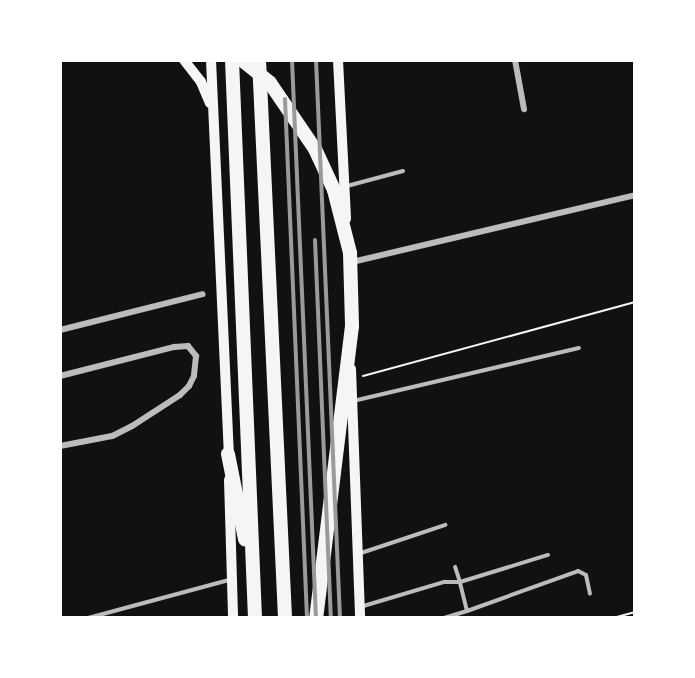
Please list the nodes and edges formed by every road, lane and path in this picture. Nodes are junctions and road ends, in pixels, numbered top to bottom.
1 (184, 60) edge
2 (211, 60) edge
3 (232, 60) edge
4 (242, 60) edge
5 (260, 60) edge
6 (338, 60) edge
7 (515, 60) edge
8 (524, 109) dead end
9 (213, 112) junction
10 (403, 171) dead end
11 (344, 187) junction
12 (635, 195) edge
13 (348, 262) junction
14 (203, 294) dead end
15 (635, 302) edge
16 (60, 330) edge
17 (579, 348) dead end
18 (374, 373) dead end
19 (60, 376) edge
20 (352, 401) junction
21 (60, 446) edge
22 (228, 454) junction
23 (445, 525) dead end
24 (357, 554) junction
25 (548, 555) dead end
26 (455, 567) dead end
27 (231, 580) junction
28 (460, 582) junction
29 (590, 594) dead end
30 (467, 611) junction
31 (635, 612) edge
32 (360, 613) edge
33 (88, 618) edge
34 (233, 618) edge
35 (255, 618) edge
36 (285, 618) edge
37 (316, 618) edge
38 (444, 618) edge
39 (613, 618) edge

1 - 9 main road
2 - 9 main road
3 - 35 highway
4 - 37 highway
5 - 36 highway
6 - 11 main road
7 - 8 street
9 - 22 main road
10 - 11 lane
11 - 13 main road
12 - 13 street
13 - 20 main road
14 - 16 street
15 - 18 path
17 - 20 lane
19 - 21 street
20 - 24 main road
22 - 27 main road
22 - 35 highway
23 - 24 lane
24 - 32 main road
25 - 28 lane
26 - 28 lane
27 - 33 lane
27 - 34 main road
28 - 30 lane
28 - 32 lane
29 - 30 lane
30 - 38 lane
31 - 39 path

